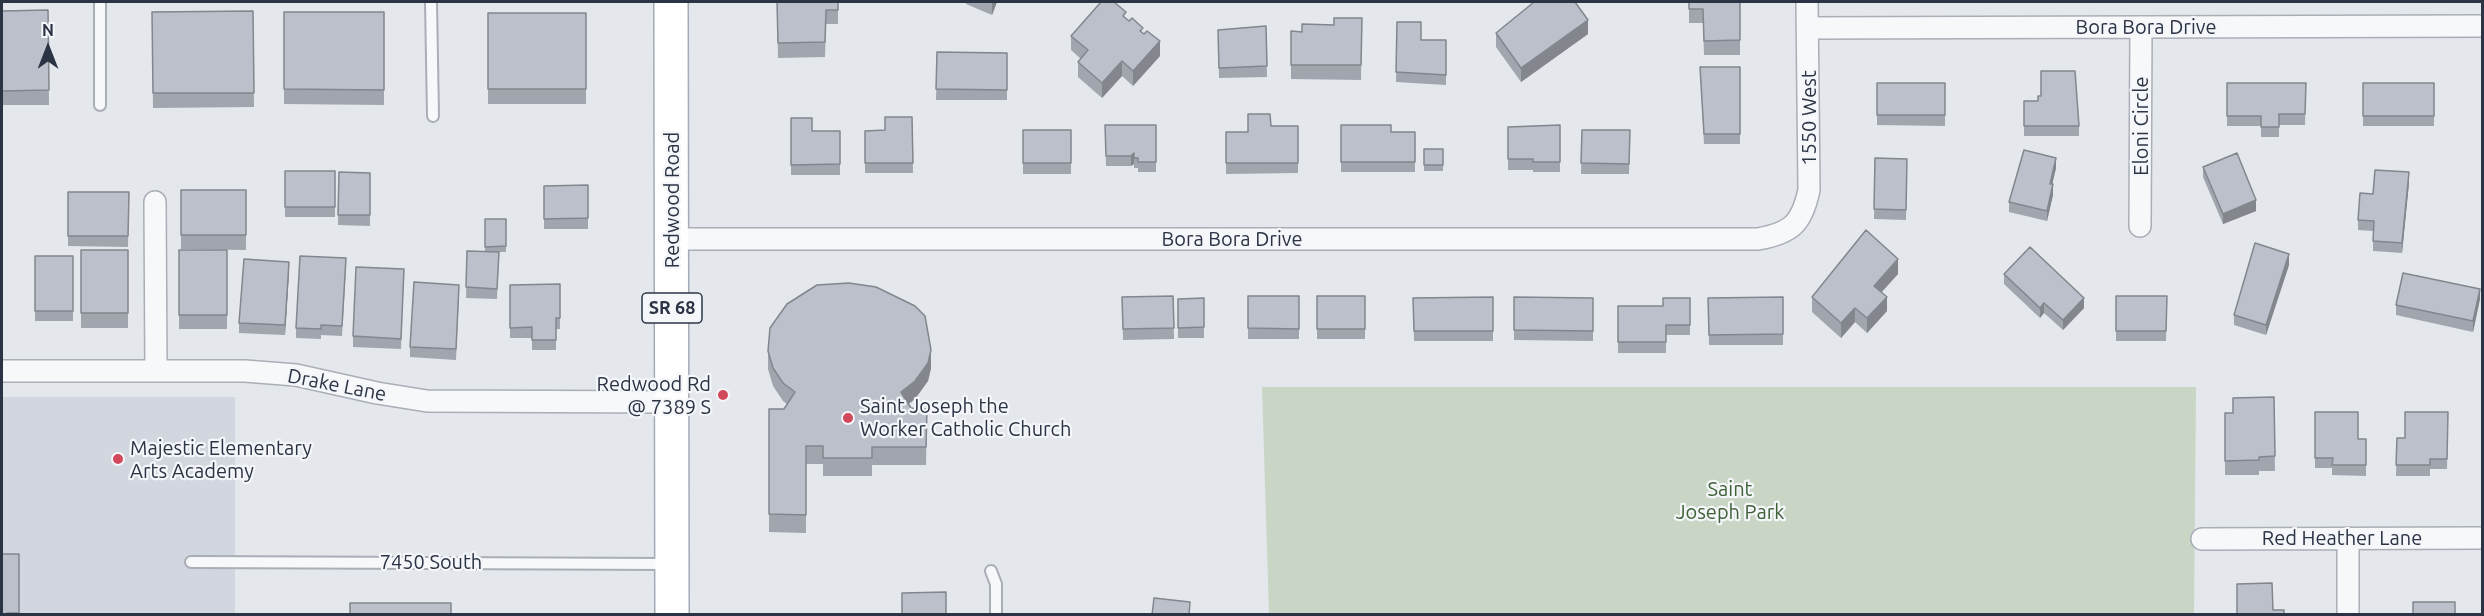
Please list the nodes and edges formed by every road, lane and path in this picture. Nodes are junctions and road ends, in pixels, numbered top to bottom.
1 (100, 2) edge
2 (431, 2) edge
3 (671, 2) edge
4 (1807, 2) edge
5 (2482, 26) edge
6 (2141, 27) junction
7 (1809, 28) junction
8 (100, 105) dead end
9 (433, 116) dead end
10 (155, 202) dead end
11 (2140, 226) dead end
12 (1790, 228) joint
13 (672, 239) junction
14 (2, 371) edge
15 (156, 371) junction
16 (672, 402) junction
17 (2202, 538) dead end
18 (2348, 538) junction
19 (2482, 538) edge
20 (191, 562) dead end
21 (672, 565) junction
22 (991, 571) dead end
23 (672, 615) edge
24 (996, 615) edge
25 (2348, 615) edge

1 - 8 lane
2 - 9 lane
3 - 13 main road, Redwood Road / SR 68
4 - 7 street, 1550 West
5 - 6 street, Bora Bora Drive
6 - 7 street, Bora Bora Drive
6 - 11 street, Eloni Circle
7 - 12 street, 1550 West
10 - 15 street
12 - 13 street, Bora Bora Drive
13 - 16 main road, Redwood Road / SR 68
14 - 15 street, Drake Lane
15 - 16 street, Drake Lane
16 - 21 main road, Redwood Road / SR 68
17 - 18 street, Red Heather Lane
18 - 19 street, Red Heather Lane
18 - 25 street
20 - 21 lane, 7450 South
21 - 23 main road, Redwood Road / SR 68
22 - 24 lane

